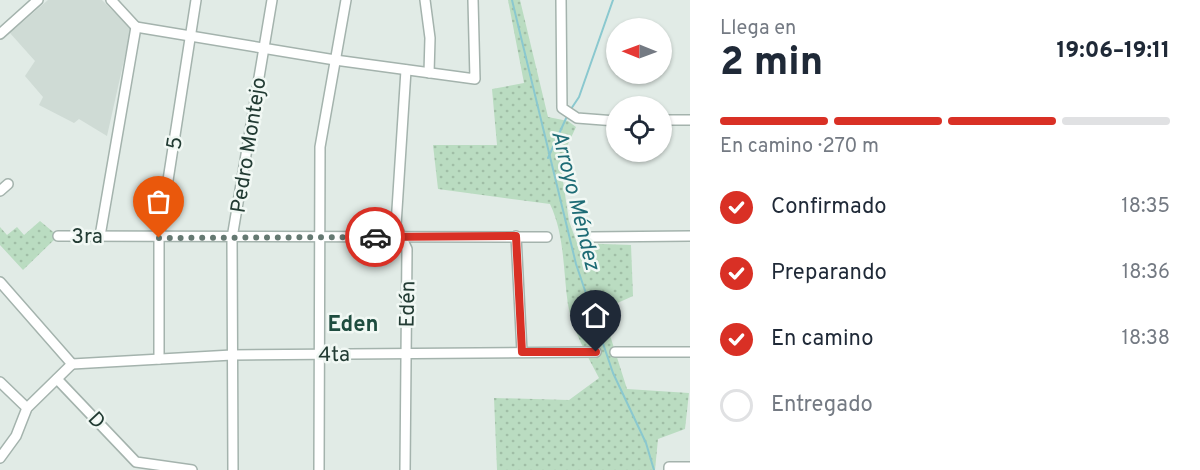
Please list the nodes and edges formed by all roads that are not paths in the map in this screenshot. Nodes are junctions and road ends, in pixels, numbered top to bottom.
1 (38, 0) edge
2 (111, 0) edge
3 (196, 0) edge
4 (272, 0) edge
5 (346, 0) edge
6 (425, 0) edge
7 (473, 0) edge
8 (561, 0) edge
9 (136, 27) junction
10 (0, 34) edge
11 (190, 37) junction
12 (264, 47) junction
13 (335, 60) junction
14 (406, 70) junction
15 (429, 73) junction
16 (606, 120) edge
17 (672, 120) edge
18 (690, 120) edge
19 (58, 236) dead end
20 (100, 236) junction
21 (402, 236) junction
22 (516, 236) junction
23 (690, 236) edge
24 (548, 237) dead end
25 (592, 237) dead end
26 (159, 238) junction
27 (232, 238) junction
28 (321, 238) junction
29 (0, 283) edge
30 (522, 352) junction
31 (596, 352) dead end
32 (615, 352) dead end
33 (690, 352) edge
34 (406, 353) junction
35 (321, 354) junction
36 (232, 355) junction
37 (159, 359) junction
38 (72, 364) junction
39 (57, 379) junction
40 (0, 382) edge
41 (27, 408) junction
42 (0, 458) edge
43 (690, 467) edge
44 (669, 469) edge
45 (192, 470) edge
46 (233, 470) edge
47 (319, 470) edge
48 (405, 470) edge

1 - 10 street
2 - 9 street
3 - 11 street, 5
4 - 12 street, Pedro Montejo
5 - 13 street
6 - 15 street
7 - 15 street
8 - 16 street
9 - 11 street
9 - 20 street
11 - 12 street
11 - 26 street, 5
12 - 13 street
12 - 27 street, Pedro Montejo
13 - 14 street
13 - 28 street
14 - 15 street
14 - 21 street, Edén
17 - 18 street
19 - 20 street, 3ra
20 - 26 street, 3ra
21 - 22 street, 3ra
21 - 28 street, 3ra
21 - 34 street, Edén
22 - 24 street, 3ra
22 - 30 street
23 - 25 street
26 - 27 street, 3ra
26 - 37 street, 5
27 - 28 street, 3ra
27 - 36 street, Pedro Montejo
28 - 35 street
29 - 38 street
30 - 31 street, 4ta
30 - 34 street, 4ta
32 - 33 street
34 - 35 street, 4ta
34 - 48 street, Edén
35 - 36 street, 4ta
35 - 47 street
36 - 37 street, 4ta
36 - 46 street, Pedro Montejo
37 - 38 street, 4ta
38 - 39 street
39 - 41 street
39 - 45 street, D
40 - 41 street
41 - 42 street
43 - 44 street

